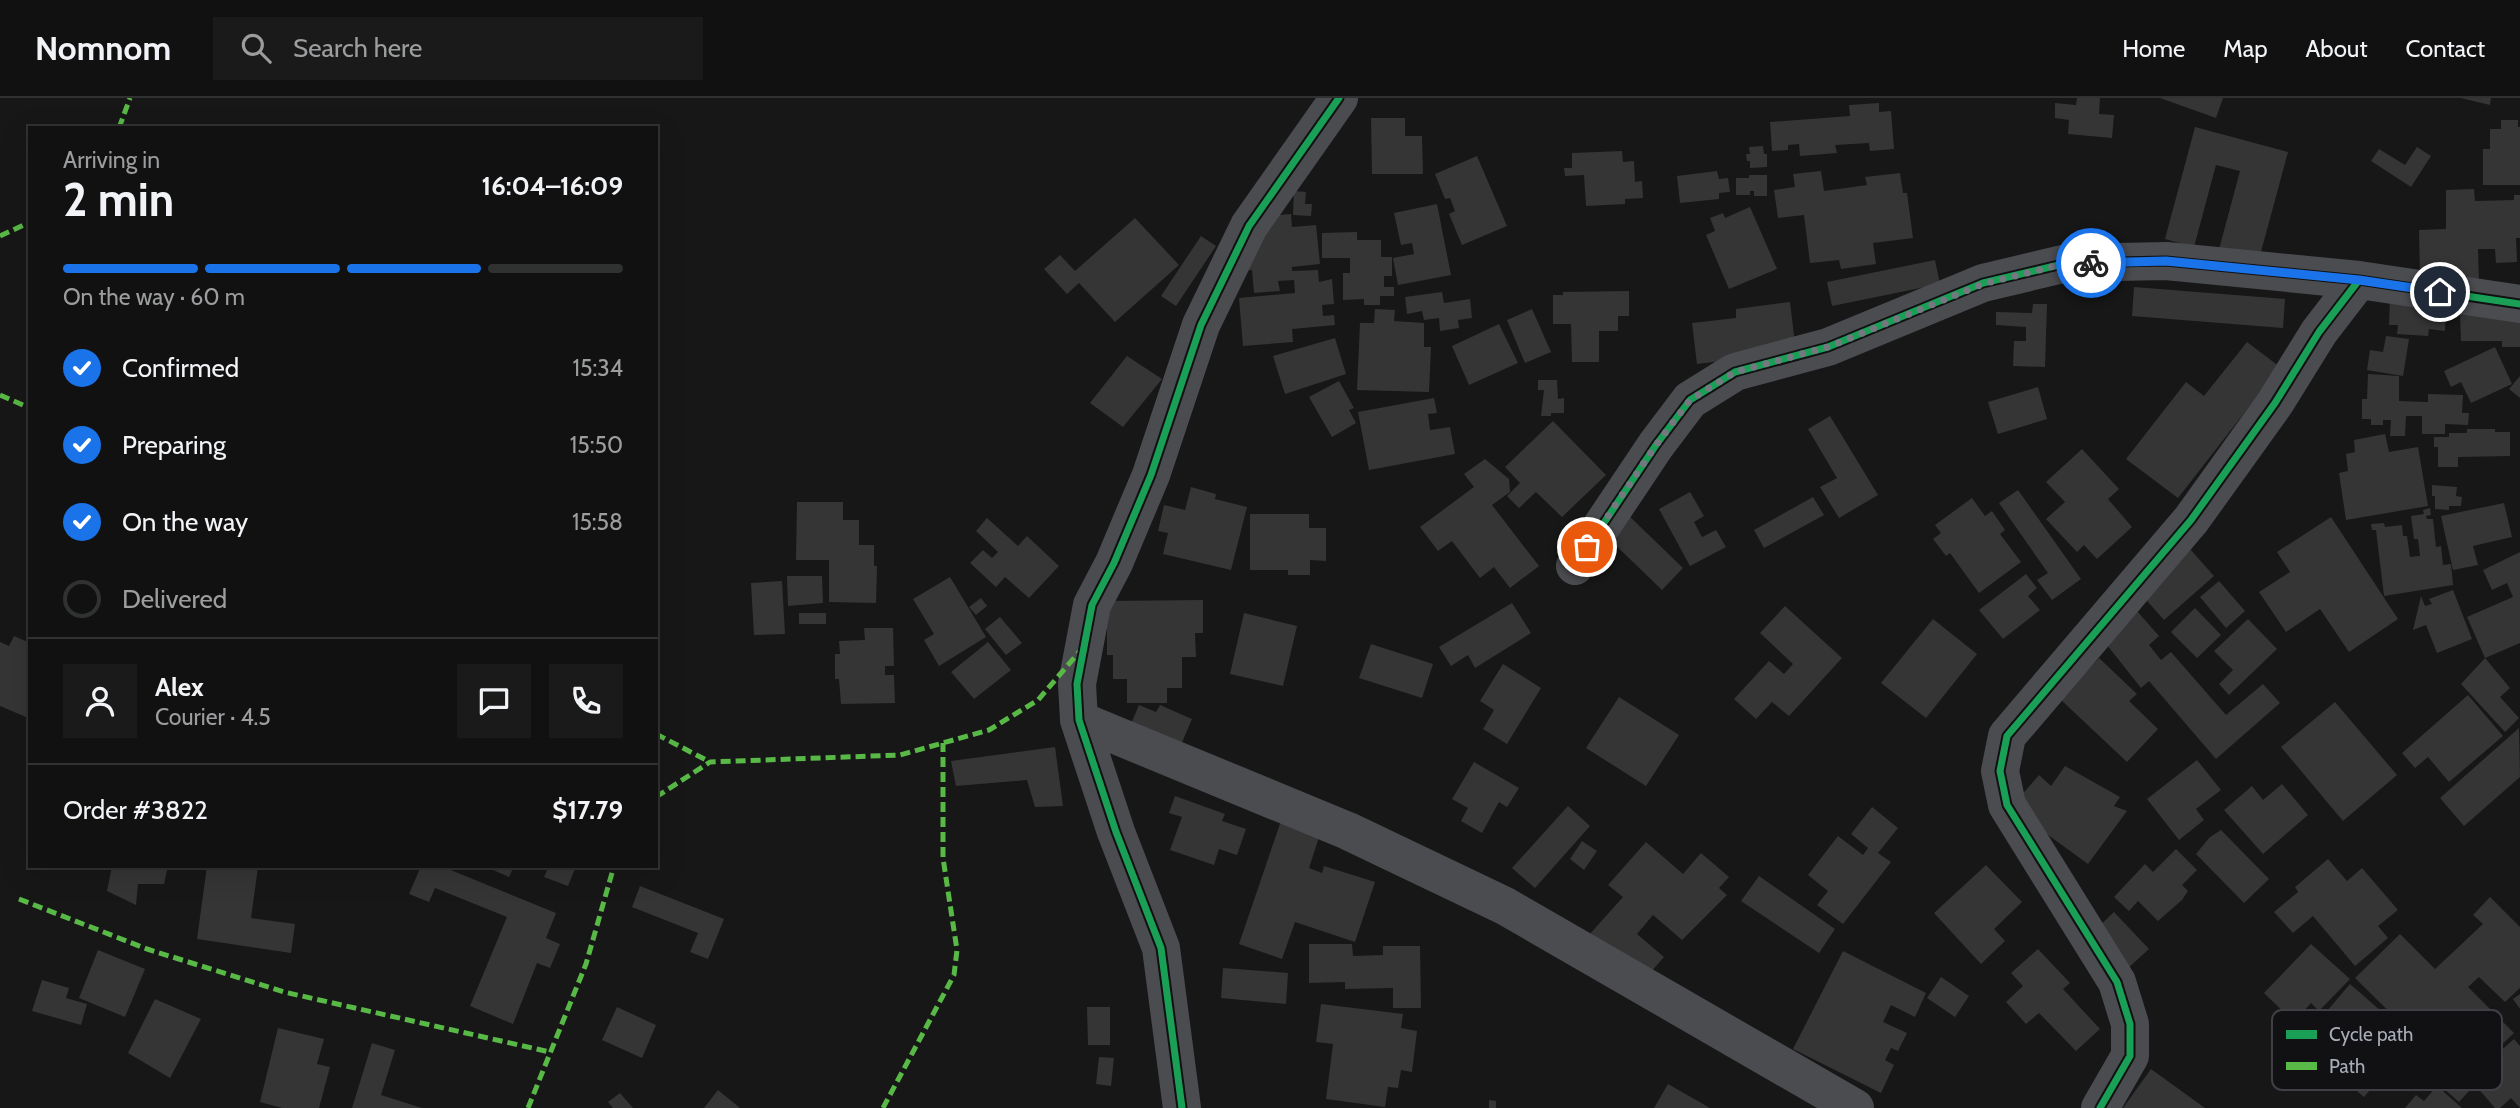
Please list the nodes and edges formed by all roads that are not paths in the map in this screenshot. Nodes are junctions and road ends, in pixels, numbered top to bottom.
1 (1339, 98) edge
2 (2359, 280) junction
3 (2520, 304) edge
4 (1575, 566) dead end
5 (1079, 720) junction
6 (1182, 1108) edge
7 (1855, 1108) edge
8 (2100, 1108) edge

1 - 5 street
2 - 3 street
2 - 4 street
2 - 8 street
5 - 6 street
5 - 7 street

